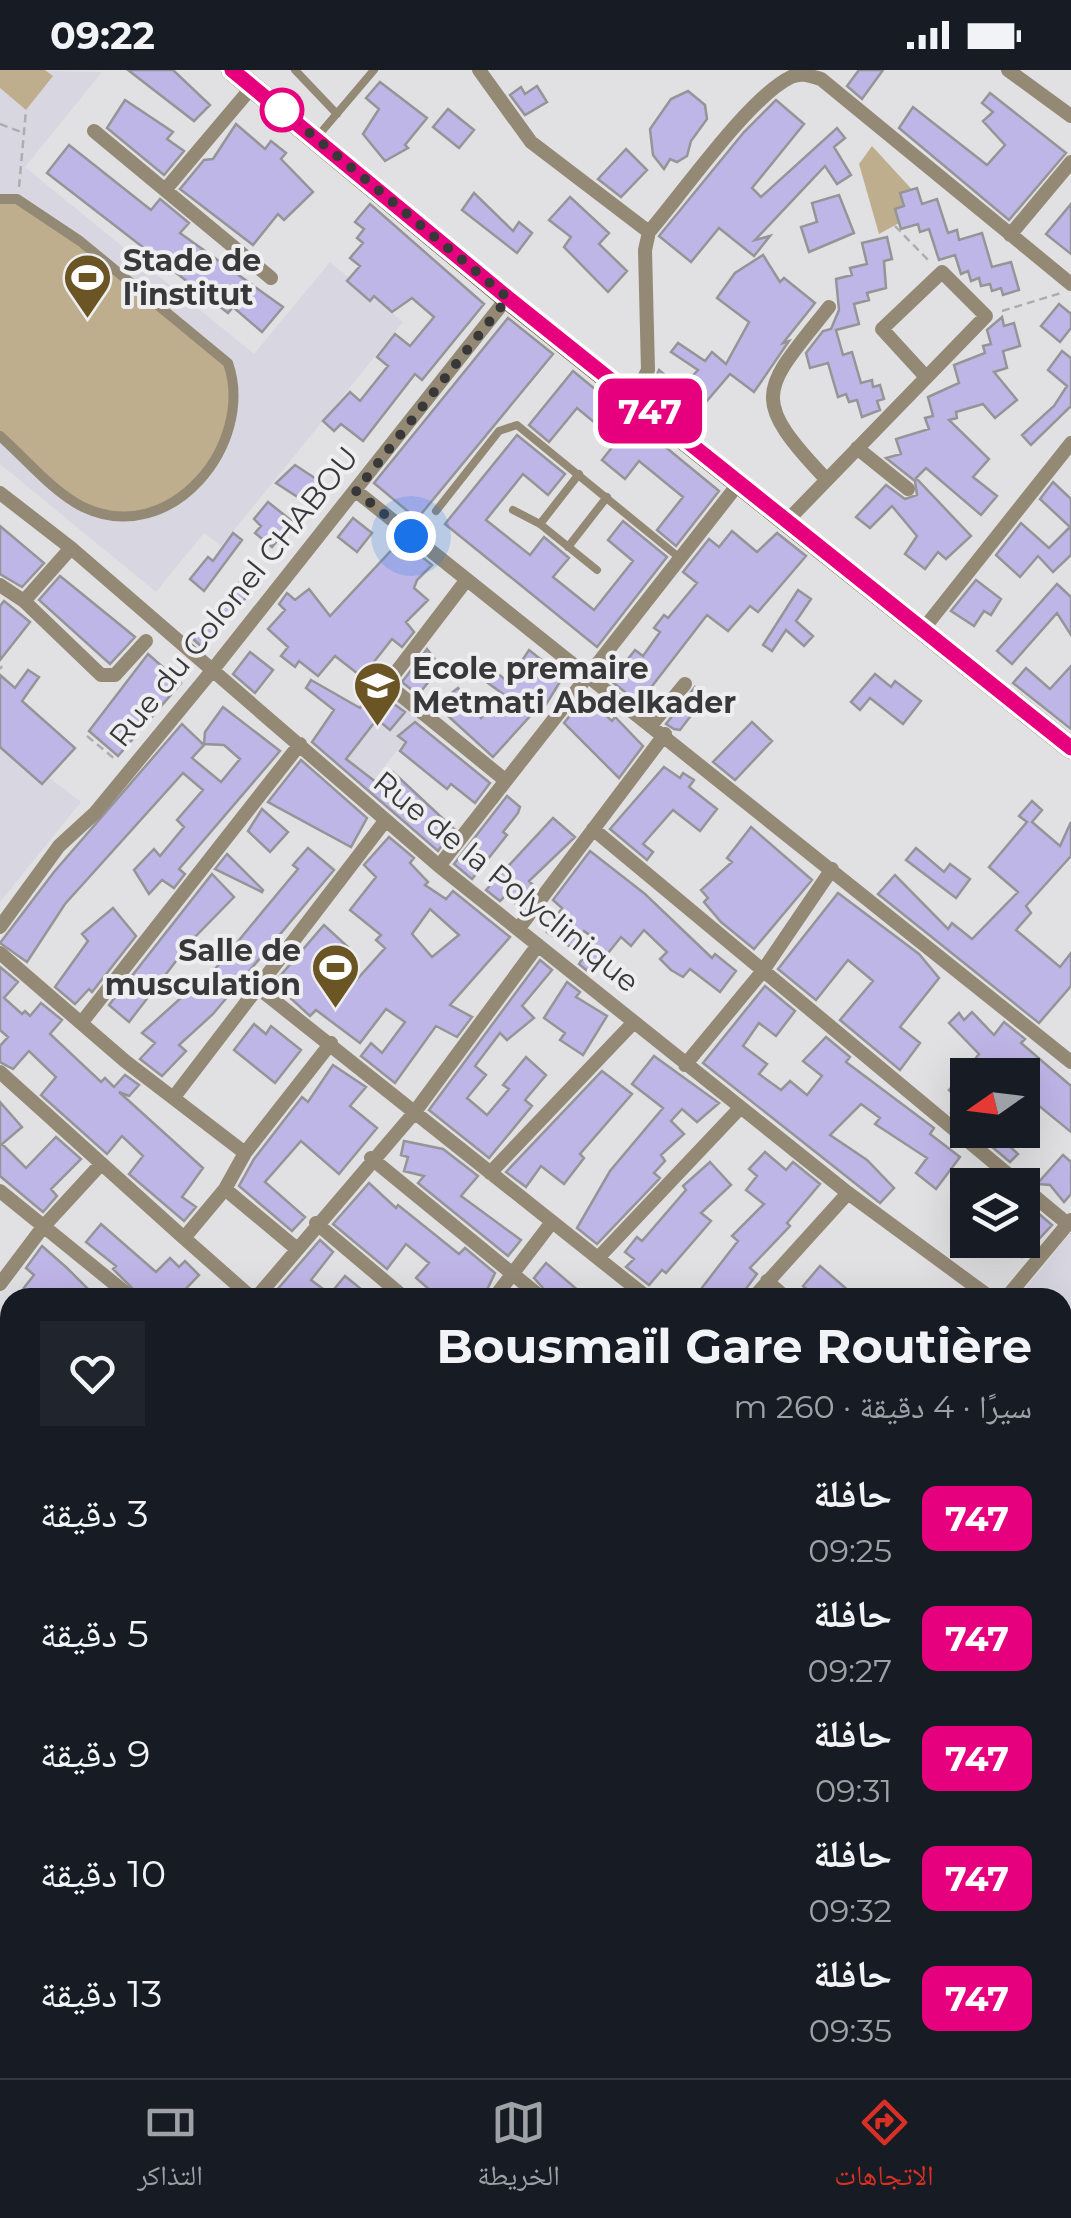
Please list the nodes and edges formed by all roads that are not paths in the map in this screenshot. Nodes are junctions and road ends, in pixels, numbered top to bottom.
1 (232, 70) edge
2 (295, 70) edge
3 (374, 70) edge
4 (479, 70) edge
5 (1008, 70) edge
6 (252, 86) junction
7 (337, 114) junction
8 (1071, 116) edge
9 (94, 131) dead end
10 (317, 137) junction
11 (1071, 162) edge
12 (165, 190) junction
13 (0, 200) edge
14 (649, 232) junction
15 (1010, 235) junction
16 (271, 278) dead end
17 (1071, 287) edge
18 (508, 298) junction
19 (830, 307) dead end
20 (926, 377) junction
21 (634, 398) junction
22 (0, 436) edge
23 (1071, 443) edge
24 (857, 448) junction
25 (579, 474) junction
26 (826, 479) junction
27 (739, 484) junction
28 (908, 489) dead end
29 (356, 491) junction
30 (0, 493) edge
31 (607, 497) junction
32 (514, 510) dead end
33 (436, 511) dead end
34 (786, 522) junction
35 (540, 524) junction
36 (568, 546) junction
37 (70, 548) junction
38 (681, 559) junction
39 (597, 570) dead end
40 (466, 582) junction
41 (0, 585) edge
42 (24, 601) junction
43 (921, 632) junction
44 (146, 641) dead end
45 (211, 672) junction
46 (585, 674) junction
47 (685, 684) dead end
48 (652, 724) junction
49 (665, 734) junction
50 (300, 744) junction
51 (1071, 748) edge
52 (505, 780) junction
53 (385, 821) junction
54 (593, 829) junction
55 (439, 866) junction
56 (832, 869) junction
57 (0, 927) edge
58 (519, 928) junction
59 (538, 945) junction
60 (0, 953) edge
61 (762, 972) junction
62 (257, 987) junction
63 (82, 1022) junction
64 (634, 1022) junction
65 (331, 1044) junction
66 (1071, 1062) edge
67 (686, 1065) junction
68 (0, 1072) edge
69 (174, 1097) junction
70 (740, 1108) junction
71 (414, 1113) junction
72 (244, 1153) junction
73 (371, 1158) junction
74 (101, 1164) junction
75 (1000, 1168) edge
76 (490, 1173) junction
77 (225, 1189) junction
78 (0, 1190) edge
79 (848, 1193) junction
80 (1040, 1200) edge
81 (316, 1222) junction
82 (552, 1222) junction
83 (1070, 1222) edge
84 (43, 1227) junction
85 (184, 1238) junction
86 (297, 1249) junction
87 (598, 1258) junction
88 (513, 1274) junction
89 (767, 1281) junction
90 (0, 1284) edge
91 (119, 1288) edge
92 (242, 1288) edge
93 (263, 1288) edge
94 (393, 1288) edge
95 (502, 1288) edge
96 (530, 1288) edge
97 (636, 1288) edge
98 (761, 1288) edge
99 (775, 1288) edge
100 (976, 1288) edge
101 (1014, 1288) edge

1 - 6 main road
2 - 7 lane
3 - 7 lane
4 - 14 street
5 - 8 street
6 - 10 main road
6 - 12 street
7 - 10 lane
9 - 12 street
10 - 18 main road
11 - 15 street
12 - 16 street
13 - 22 street
14 - 15 street
14 - 21 street
15 - 17 street
18 - 21 main road
18 - 29 street, Rue du Colonel CHABOU
19 - 26 street
20 - 20 street
20 - 24 street
21 - 27 main road
23 - 43 street
24 - 26 street
24 - 28 street
25 - 31 lane
25 - 33 lane
25 - 35 lane
26 - 34 street
27 - 34 main road
27 - 38 street
29 - 40 street
29 - 45 street, Rue du Colonel CHABOU
30 - 37 street, Rue de la Polyclinique
31 - 36 lane
31 - 38 lane
32 - 35 lane
34 - 43 main road
35 - 36 lane
36 - 39 lane
37 - 42 street
37 - 45 street, Rue de la Polyclinique
38 - 46 street
40 - 46 street
40 - 52 street
41 - 42 street
42 - 44 street
43 - 51 main road
45 - 50 street, Rue de la Polyclinique
45 - 57 street, Rue du Colonel CHABOU
46 - 48 street
46 - 52 street
47 - 48 street
48 - 49 street
49 - 54 street
49 - 56 street
50 - 53 street, Rue de la Polyclinique
50 - 63 street
52 - 55 street
53 - 55 street, Rue de la Polyclinique
53 - 62 street
54 - 58 street
54 - 61 street
55 - 58 street, Rue de la Polyclinique
56 - 61 street
56 - 66 street
58 - 59 street, Rue de la Polyclinique
59 - 64 street, Rue de la Polyclinique
59 - 71 street
60 - 63 street
61 - 67 street
61 - 75 street
62 - 65 street
62 - 69 street
63 - 69 street
64 - 67 street, Rue de la Polyclinique
64 - 76 street
65 - 71 street
65 - 72 street
67 - 70 street, Rue de la Polyclinique
68 - 74 street
69 - 72 street
70 - 79 street, Rue de la Polyclinique
70 - 87 street
71 - 73 street
71 - 76 street
72 - 77 street
73 - 81 street
73 - 88 street
74 - 84 street
74 - 85 street
76 - 82 street
77 - 85 street
77 - 86 street
78 - 84 street
79 - 89 street
79 - 100 street, Rue de la Polyclinique
80 - 83 street
81 - 86 street
81 - 94 street
82 - 87 street
82 - 88 street
83 - 101 street
84 - 90 street
84 - 91 street
85 - 92 street
86 - 93 street
87 - 97 street
88 - 95 street
88 - 96 street
89 - 98 street
89 - 99 street

